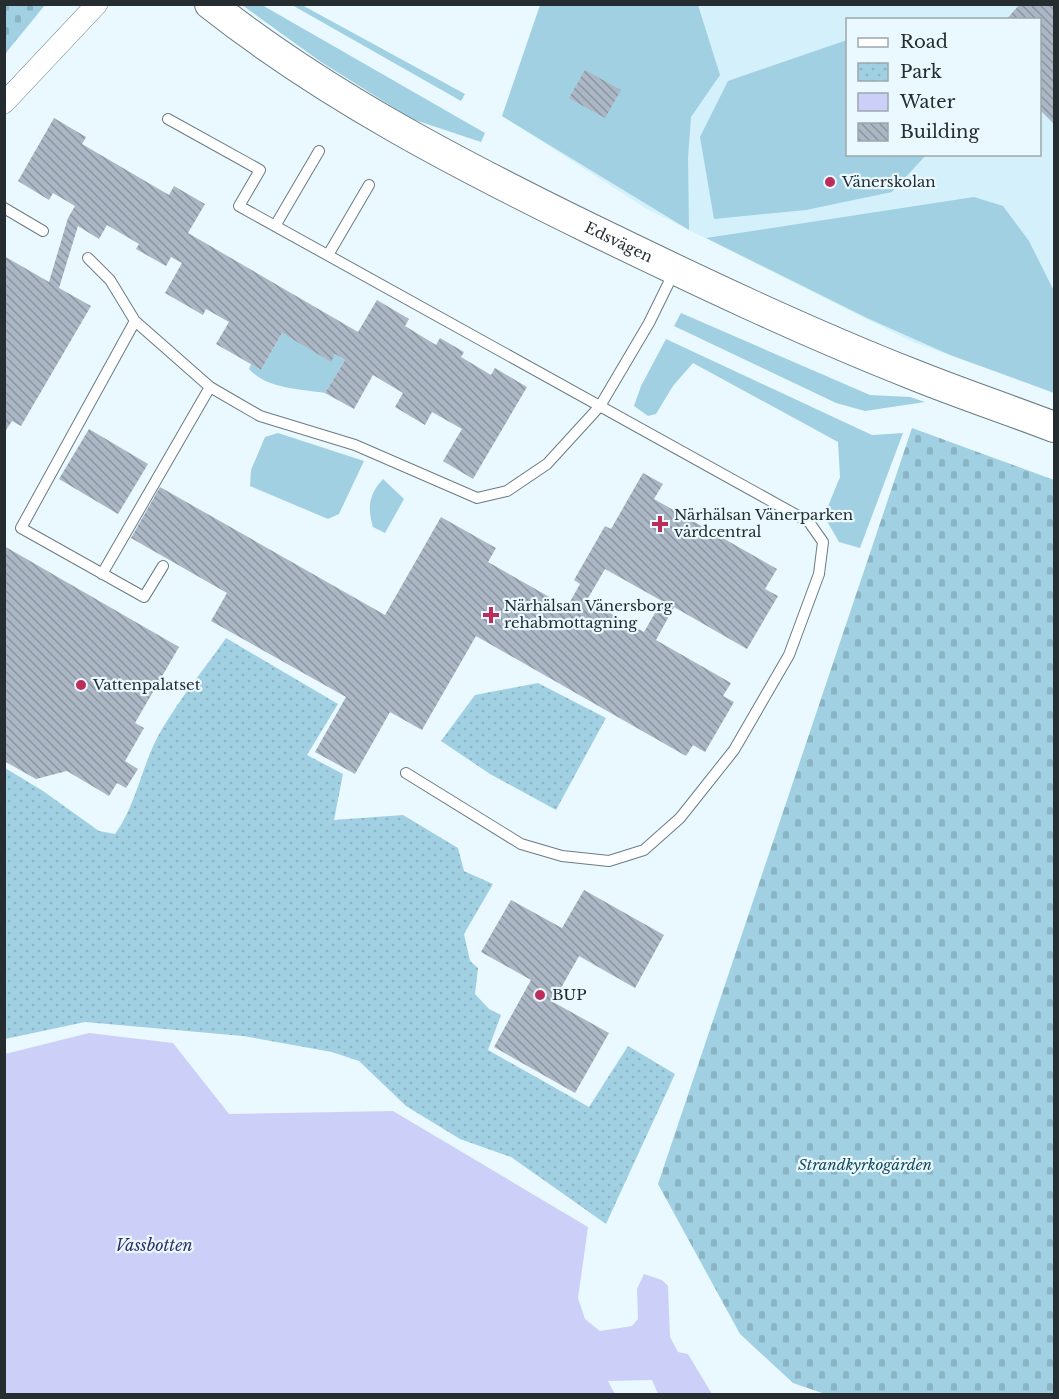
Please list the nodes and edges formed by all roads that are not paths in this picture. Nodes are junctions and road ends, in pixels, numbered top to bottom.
1 (97, 4) edge
2 (210, 4) edge
3 (4, 103) edge
4 (168, 119) dead end
5 (319, 152) dead end
6 (369, 185) dead end
7 (4, 208) edge
8 (275, 226) junction
9 (43, 231) dead end
10 (328, 255) junction
11 (88, 258) dead end
12 (675, 270) junction
13 (135, 321) junction
14 (210, 387) junction
15 (600, 406) junction
16 (1054, 427) edge
17 (163, 566) dead end
18 (102, 574) junction
19 (406, 773) dead end

1 - 3 street
2 - 12 main road, Edsvägen
4 - 8 lane
5 - 8 lane
6 - 10 lane
7 - 9 lane
8 - 10 lane
10 - 15 lane
11 - 13 lane
12 - 15 lane
12 - 16 main road, Edsvägen
13 - 14 lane
13 - 18 lane
14 - 15 lane
14 - 18 lane
15 - 19 lane
17 - 18 lane

